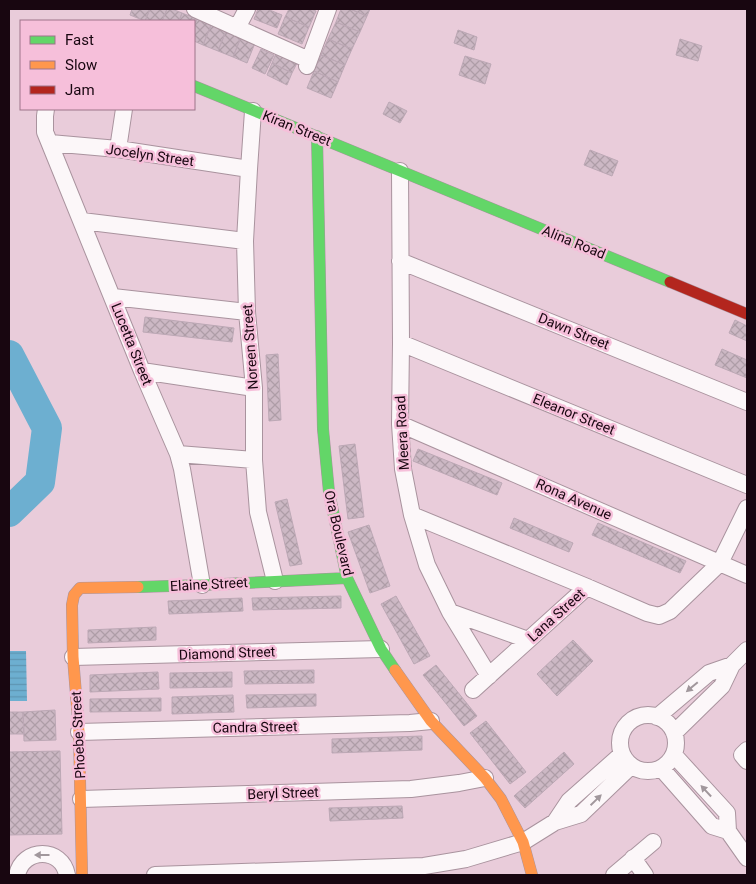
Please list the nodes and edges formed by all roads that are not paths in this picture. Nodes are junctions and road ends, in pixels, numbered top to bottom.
1 (195, 9) edge
2 (247, 9) edge
3 (328, 9) edge
4 (237, 28) junction
5 (195, 86) edge
6 (46, 110) edge
7 (124, 110) edge
8 (253, 111) junction
9 (317, 136) junction
10 (50, 144) junction
11 (118, 149) junction
12 (248, 169) junction
13 (400, 170) junction
14 (82, 221) junction
15 (245, 241) junction
16 (400, 260) junction
17 (112, 297) junction
18 (247, 312) junction
19 (747, 314) edge
20 (401, 343) junction
21 (142, 371) junction
22 (254, 388) junction
23 (747, 402) edge
24 (400, 424) junction
25 (178, 454) junction
26 (254, 460) junction
27 (747, 486) edge
28 (747, 508) edge
29 (412, 515) junction
30 (720, 563) junction
31 (747, 575) edge
32 (347, 578) junction
33 (275, 581) junction
34 (202, 585) junction
35 (587, 587) junction
36 (74, 595) joint
37 (450, 612) junction
38 (528, 640) junction
39 (381, 649) junction
40 (747, 650) edge
41 (73, 657) junction
42 (732, 665) junction
43 (489, 676) junction
44 (473, 690) dead end
45 (657, 717) junction
46 (431, 721) junction
47 (79, 732) junction
48 (674, 733) junction
49 (747, 750) edge
50 (674, 755) junction
51 (626, 760) junction
52 (747, 761) edge
53 (661, 768) junction
54 (484, 778) junction
55 (81, 799) junction
56 (728, 831) junction
57 (522, 842) junction
58 (653, 842) dead end
59 (633, 858) junction
60 (747, 858) edge
61 (17, 875) edge
62 (66, 875) edge
63 (82, 875) edge
64 (156, 875) edge
65 (532, 875) edge
66 (614, 875) edge
67 (645, 875) edge

1 - 4 street
2 - 4 street
3 - 4 street
5 - 8 street, Kiran Street
6 - 10 street, Lucetta Street
7 - 11 street
8 - 9 street, Kiran Street
8 - 12 street, Noreen Street
9 - 13 street, Kiran Street
9 - 32 street, Ora Boulevard
10 - 11 street, Jocelyn Street
10 - 14 street, Lucetta Street
11 - 12 street, Jocelyn Street
12 - 15 street, Noreen Street
13 - 16 street, Meera Road
13 - 19 street, Alina Road
14 - 15 street
14 - 17 street, Lucetta Street
15 - 18 street, Noreen Street
16 - 20 street, Meera Road
16 - 23 street, Dawn Street
17 - 18 street
17 - 21 street, Lucetta Street
18 - 22 street, Noreen Street
20 - 24 street, Meera Road
20 - 27 street, Eleanor Street
21 - 22 street
21 - 25 street, Lucetta Street
22 - 26 street, Noreen Street
24 - 29 street, Meera Road
24 - 30 street, Rona Avenue
25 - 26 street
25 - 34 street, Lucetta Street
26 - 33 street, Noreen Street
28 - 30 street
29 - 35 street
29 - 37 street, Meera Road
30 - 31 street, Rona Avenue
30 - 35 street, Lana Street
32 - 33 street, Elaine Street
32 - 39 street, Ora Boulevard
33 - 34 street, Elaine Street
34 - 36 street, Elaine Street
35 - 38 street, Lana Street
36 - 41 street, Phoebe Street
37 - 38 street
37 - 43 street, Meera Road
38 - 43 street, Lana Street
39 - 41 street, Diamond Street
39 - 46 street, Ora Boulevard
40 - 42 street
41 - 47 street, Phoebe Street
42 -> 45 street
42 - 48 street
43 - 44 street, Lana Street
45 - 48 street
45 - 51 street
46 - 47 street, Candra Street
46 - 54 street, Ora Boulevard
47 - 55 street, Phoebe Street
48 - 50 street
49 - 52 street
50 - 53 street
56 -> 50 street
51 - 53 street
51 - 57 street
53 - 56 street
54 - 55 street, Beryl Street
54 - 57 street, Ora Boulevard
55 - 63 street, Phoebe Street
56 - 60 street
57 - 64 street
57 - 65 street, Ora Boulevard
58 - 59 street
59 - 66 street
59 - 67 street
62 -> 61 street

